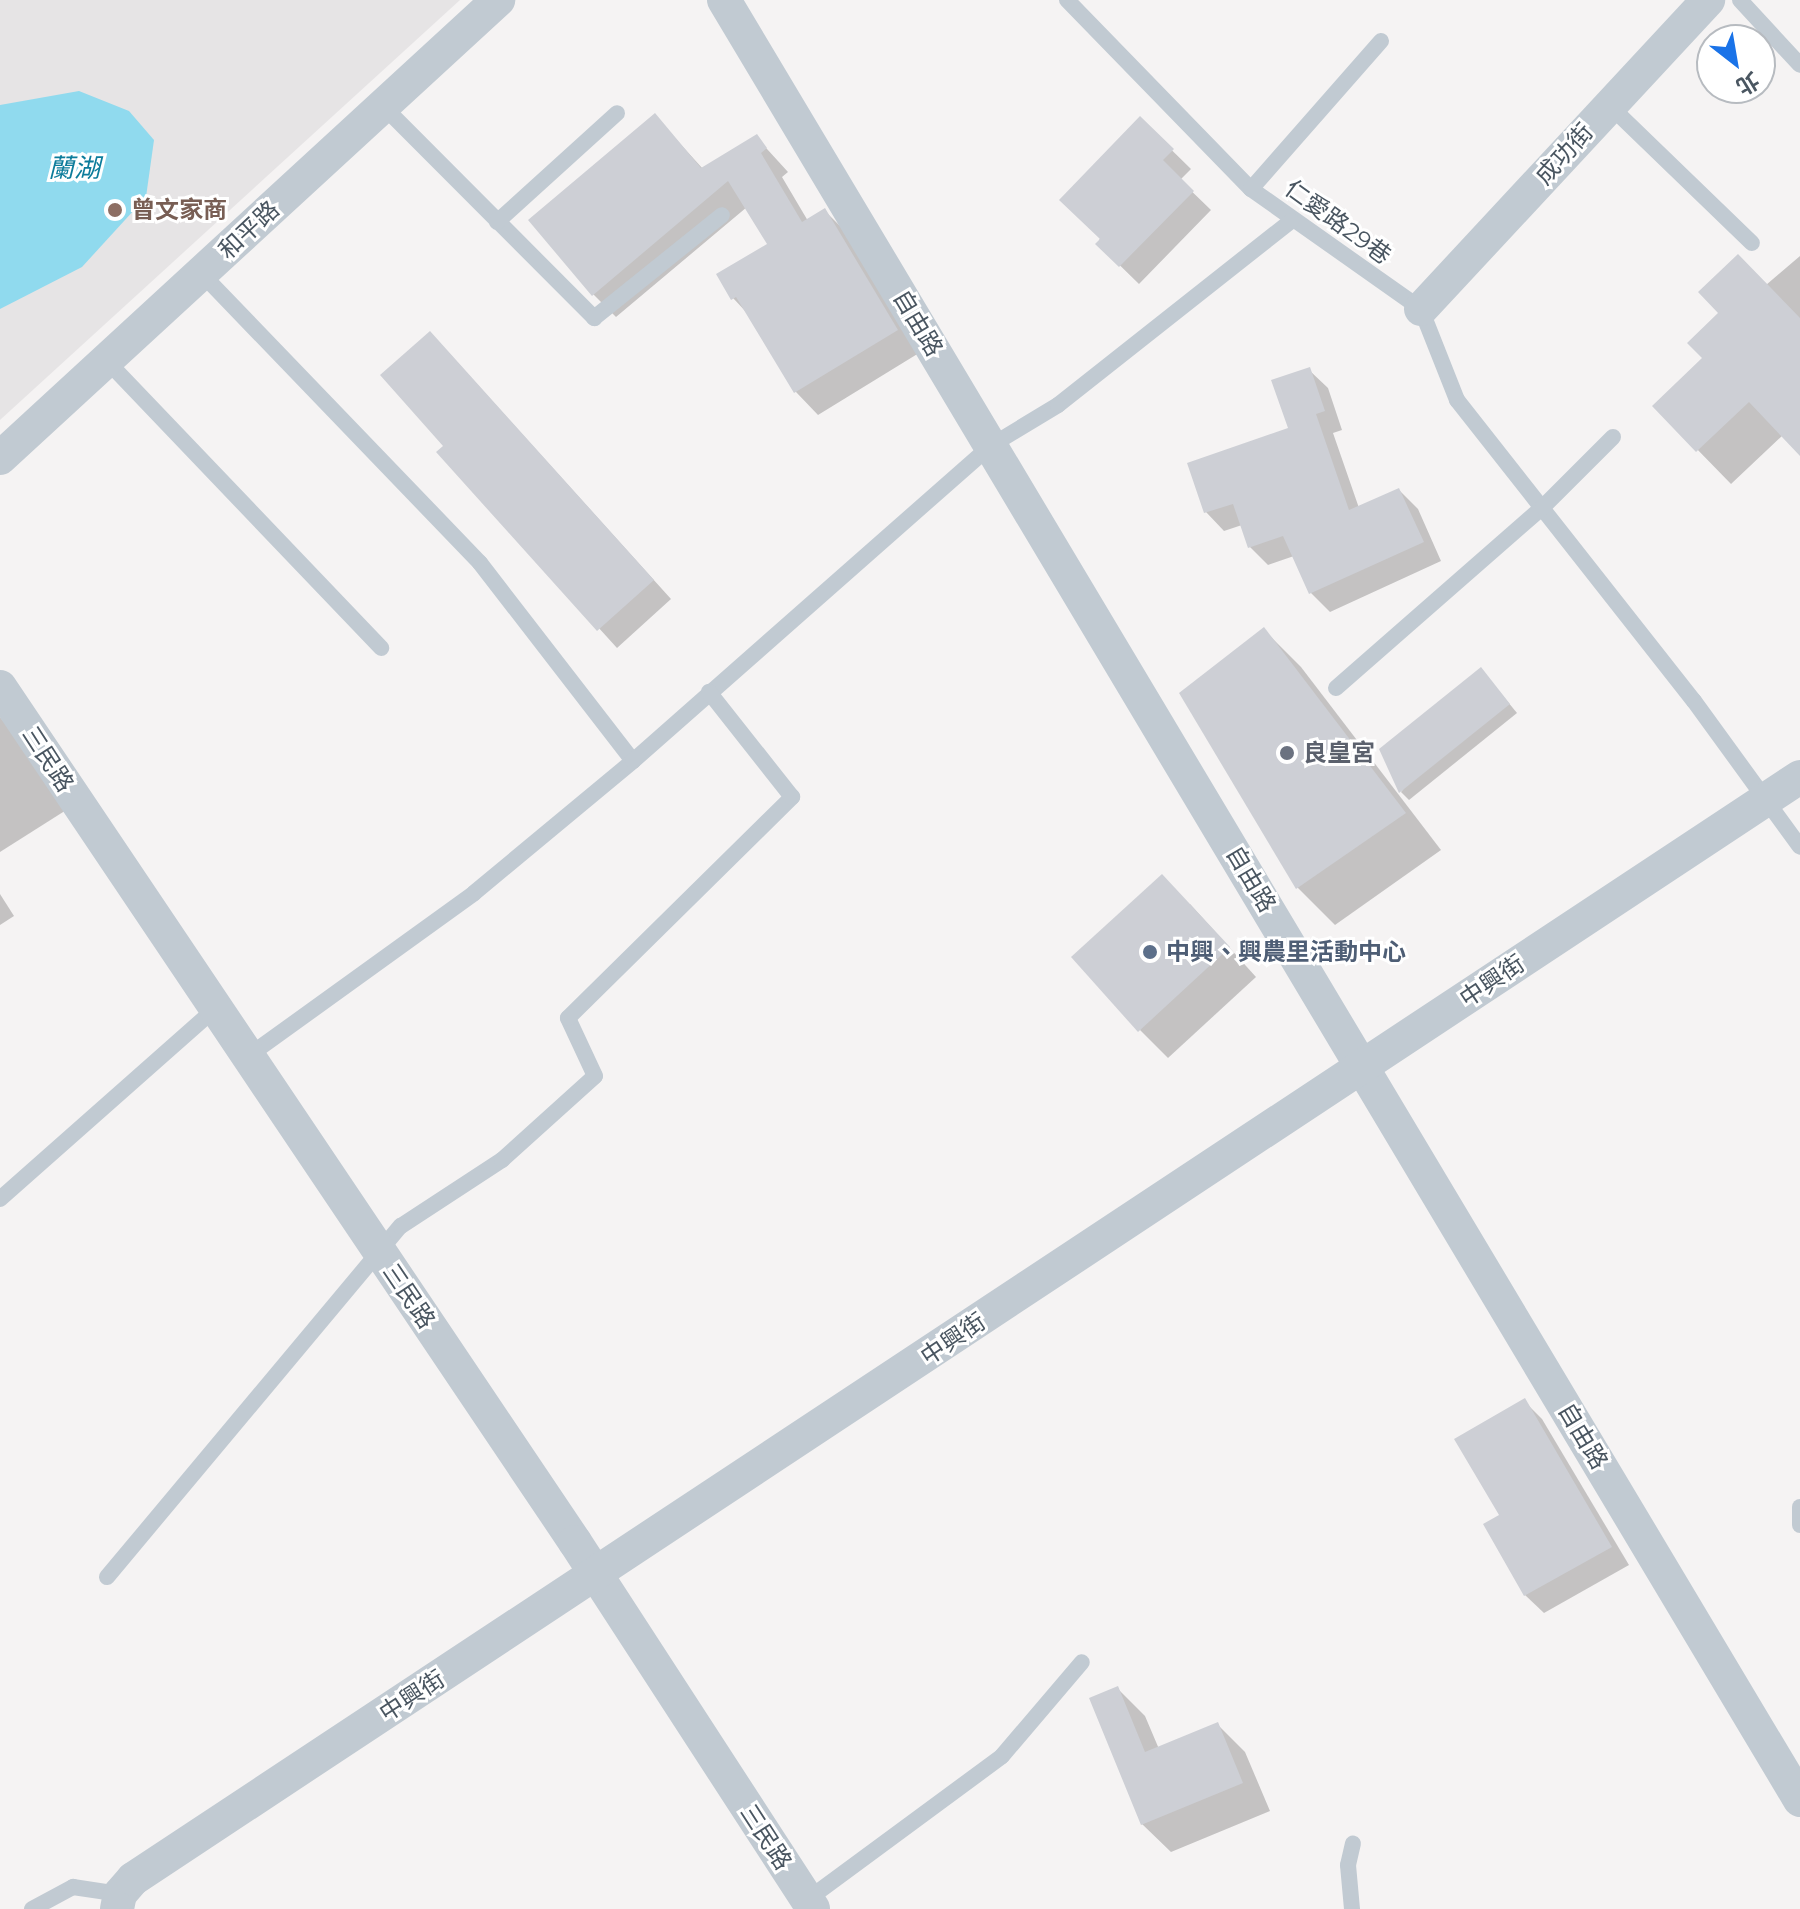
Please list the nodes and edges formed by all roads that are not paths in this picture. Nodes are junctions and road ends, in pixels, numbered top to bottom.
1 (498, 0) edge
2 (724, 0) edge
3 (1067, 0) edge
4 (1708, 0) edge
5 (1740, 0) edge
6 (1381, 41) dead end
7 (1800, 65) edge
8 (1608, 104) junction
9 (382, 105) junction
10 (617, 113) dead end
11 (1251, 189) junction
12 (722, 215) dead end
13 (1291, 221) junction
14 (497, 222) junction
15 (1752, 243) dead end
16 (202, 274) junction
17 (1421, 309) junction
18 (107, 361) junction
19 (1613, 437) dead end
20 (992, 445) junction
21 (0, 458) edge
22 (1543, 507) junction
23 (381, 648) dead end
24 (0, 687) edge
25 (1336, 688) dead end
26 (709, 692) junction
27 (633, 761) junction
28 (1800, 777) edge
29 (1766, 798) junction
30 (1800, 847) edge
31 (214, 1010) junction
32 (247, 1057) junction
33 (1363, 1067) junction
34 (0, 1199) edge
35 (380, 1254) junction
36 (1800, 1507) edge
37 (1800, 1525) edge
38 (597, 1576) junction
39 (107, 1577) dead end
40 (1082, 1662) dead end
41 (1800, 1800) edge
42 (1353, 1844) dead end
43 (118, 1901) edge
44 (810, 1904) edge
45 (32, 1909) edge
46 (1352, 1909) edge

1 - 9 street, 和平路
2 - 20 street, 自由路
3 - 11 lane, 仁愛路29巷
4 - 8 street, 成功街
5 - 7 lane
6 - 11 lane
8 - 15 lane
8 - 17 street, 成功街
9 - 14 lane
9 - 16 street, 和平路
10 - 14 lane
11 - 13 lane, 仁愛路29巷
12 - 14 lane
13 - 17 lane, 仁愛路29巷
13 - 20 lane
16 - 18 street, 和平路
16 - 27 lane
17 - 22 lane
18 - 21 street, 和平路
18 - 23 lane
19 - 22 lane
20 - 26 lane
20 - 33 street, 自由路
22 - 25 lane
22 - 29 lane
24 - 31 street, 三民路
26 - 27 lane
26 - 35 lane
27 - 32 lane
28 - 29 street, 中興街
29 - 30 lane
29 - 33 street, 中興街
31 - 32 street, 三民路
31 - 34 lane
32 - 35 street, 三民路
33 - 38 street, 中興街
33 - 41 street, 自由路
35 - 38 street, 三民路
35 - 39 lane
36 - 37 lane
38 - 43 street, 中興街
38 - 44 street, 三民路
40 - 44 lane
42 - 46 lane
43 - 45 lane

